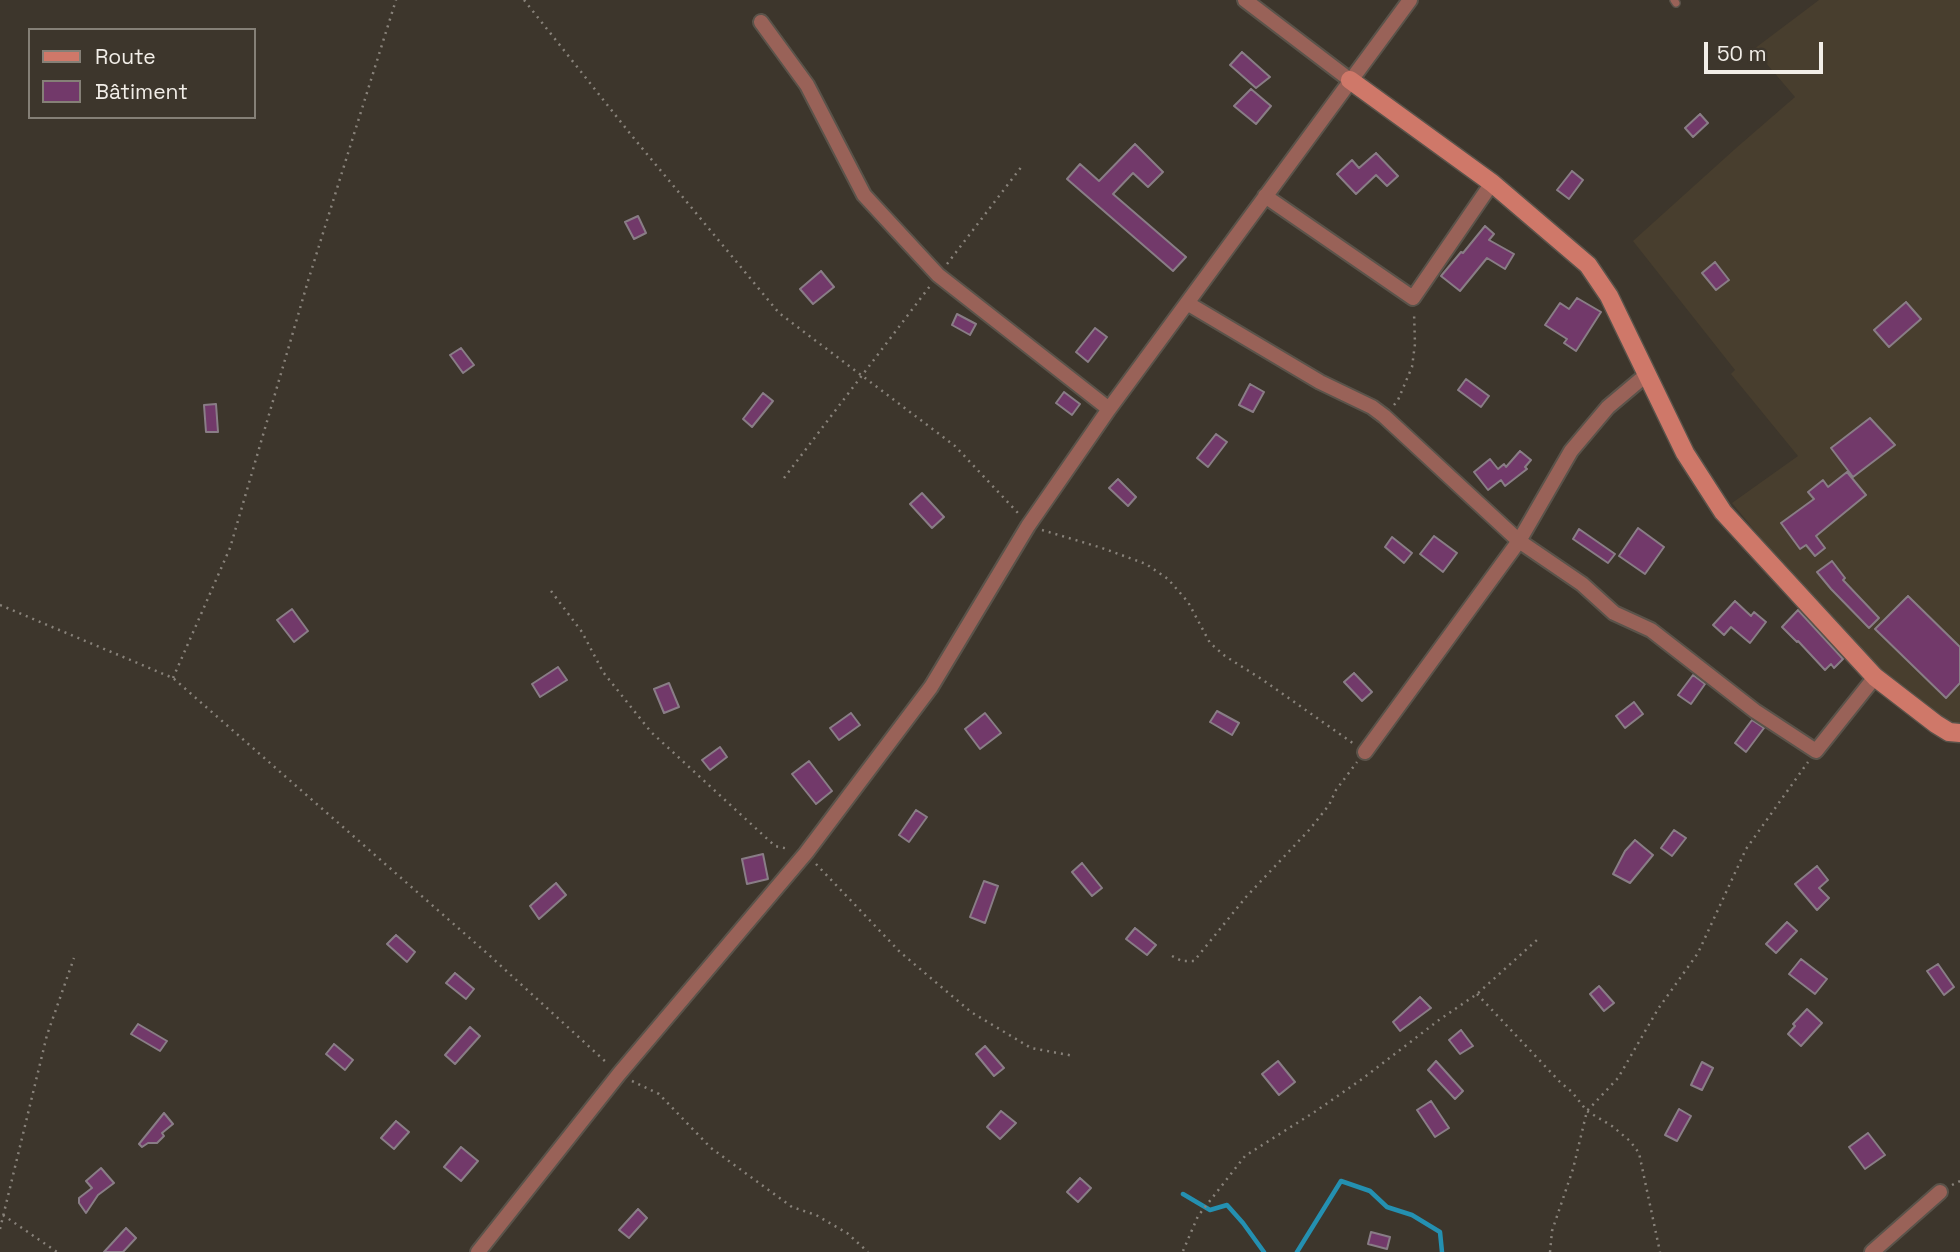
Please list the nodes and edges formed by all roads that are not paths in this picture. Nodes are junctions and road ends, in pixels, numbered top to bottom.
1 (1245, 0) edge
2 (1410, 0) edge
3 (761, 22) dead end
4 (1350, 80) junction
5 (1492, 183) junction
6 (1265, 196) junction
7 (1187, 303) junction
8 (1646, 375) junction
9 (1109, 409) junction
10 (1519, 541) junction
11 (1875, 677) junction
12 (1960, 733) edge
13 (1365, 752) road end
14 (1940, 1192) dead end
15 (478, 1252) edge
16 (1872, 1252) edge

1 - 4 street
2 - 4 street
3 - 9 street
4 - 5 street
4 - 6 street
5 - 6 street
5 - 8 street
6 - 7 street
7 - 9 street
7 - 10 street
8 - 10 street
8 - 11 street
9 - 15 street
10 - 11 street
10 - 13 street
11 - 12 street
14 - 16 street

